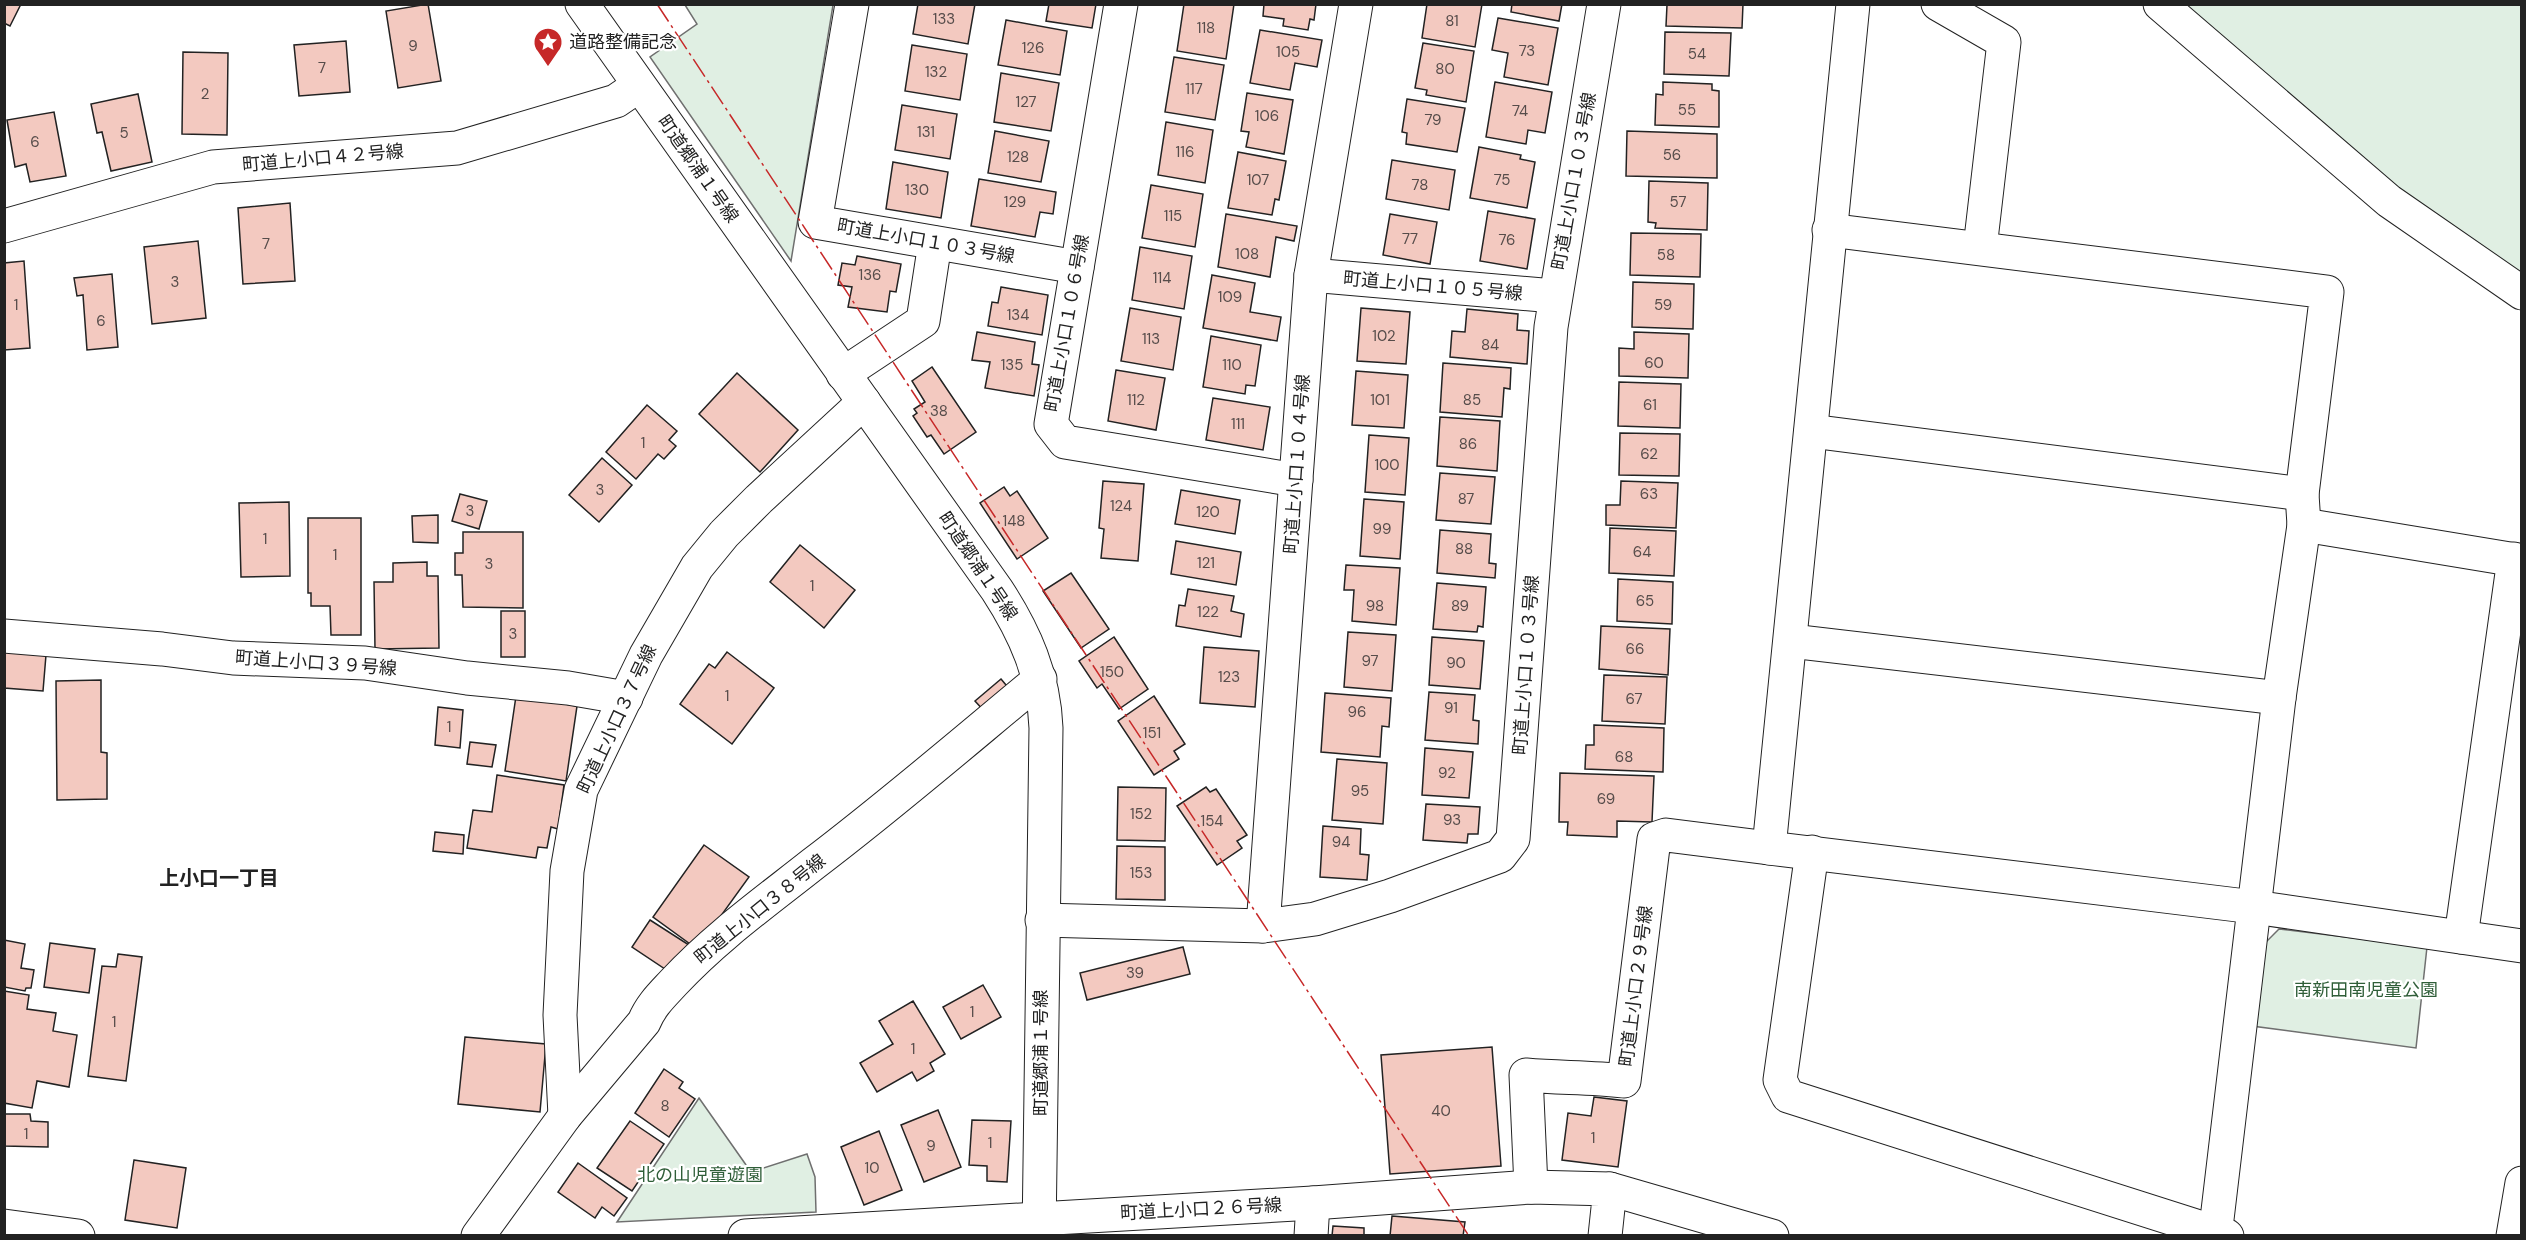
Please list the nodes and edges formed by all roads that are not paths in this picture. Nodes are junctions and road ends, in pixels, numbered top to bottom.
1 (582, 4) edge
2 (852, 4) edge
3 (1121, 4) edge
4 (1356, 4) edge
5 (1604, 4) edge
6 (1853, 4) edge
7 (1938, 4) edge
8 (2160, 4) edge
9 (638, 86) junction
10 (4, 226) edge
11 (1829, 230) junction
12 (935, 243) junction
13 (1980, 248) junction
14 (1077, 267) junction
15 (1311, 275) junction
16 (2522, 293) edge
17 (1554, 297) junction
18 (843, 374) junction
19 (864, 402) junction
20 (1811, 431) junction
21 (1296, 480) junction
22 (2303, 510) junction
23 (2518, 560) edge
24 (4, 636) edge
25 (1791, 641) junction
26 (1040, 680) junction
27 (626, 698) junction
28 (2279, 698) junction
29 (1769, 848) junction
30 (1812, 852) junction
31 (2254, 907) junction
32 (1042, 920) junction
33 (1263, 926) junction
34 (2461, 937) junction
35 (2522, 946) edge
36 (565, 1116) junction
37 (2522, 1183) edge
38 (1531, 1187) junction
39 (1610, 1189) junction
40 (1313, 1203) junction
41 (4, 1226) edge
42 (1039, 1228) edge
43 (896, 1231) edge
44 (2219, 1234) edge
45 (78, 1236) edge
46 (478, 1236) edge
47 (745, 1236) edge
48 (1311, 1236) edge
49 (1605, 1236) edge
50 (1772, 1236) edge
51 (2512, 1236) edge

1 - 9 street, 町道郷浦１号線
2 - 12 street, 町道上小口１０３号線
3 - 14 street, 町道上小口１０６号線
4 - 15 street, 町道上小口１０４号線
5 - 17 street, 町道上小口１０３号線
6 - 11 street
7 - 13 street
8 - 16 street
9 - 10 street, 町道上小口４２号線
9 - 18 street, 町道郷浦１号線
11 - 13 street
11 - 20 street
12 - 14 street, 町道上小口１０３号線
12 - 18 street
13 - 22 street
14 - 21 street, 町道上小口１０６号線
15 - 17 street, 町道上小口１０５号線
15 - 21 street, 町道上小口１０４号線
17 - 33 street, 町道上小口１０３号線
18 - 19 street, 町道郷浦１号線
19 - 26 street, 町道郷浦１号線
19 - 27 street, 町道上小口３７号線
20 - 22 street
20 - 25 street
21 - 33 street, 町道上小口１０４号線
22 - 23 street
22 - 28 street
23 - 34 street
24 - 27 street, 町道上小口３９号線
25 - 28 street
25 - 29 street
26 - 32 street, 町道郷浦１号線
26 - 36 street, 町道上小口３８号線
27 - 36 street, 町道上小口３７号線
28 - 31 street
29 - 30 street
29 - 38 street, 町道上小口２９号線
30 - 31 street
30 - 44 street
31 - 34 street
31 - 44 street
32 - 33 street, 町道上小口１０３号線
32 - 42 street, 町道郷浦１号線
34 - 35 street
36 - 46 street, 町道上小口３８号線
37 - 51 street
38 - 39 street, 町道上小口２６号線
38 - 40 street, 町道上小口２６号線
39 - 49 street
39 - 50 street, 町道上小口２６号線
40 - 42 street, 町道上小口２６号線
40 - 48 street
41 - 45 street
42 - 43 street, 町道上小口２６号線
43 - 47 street, 町道上小口２６号線

